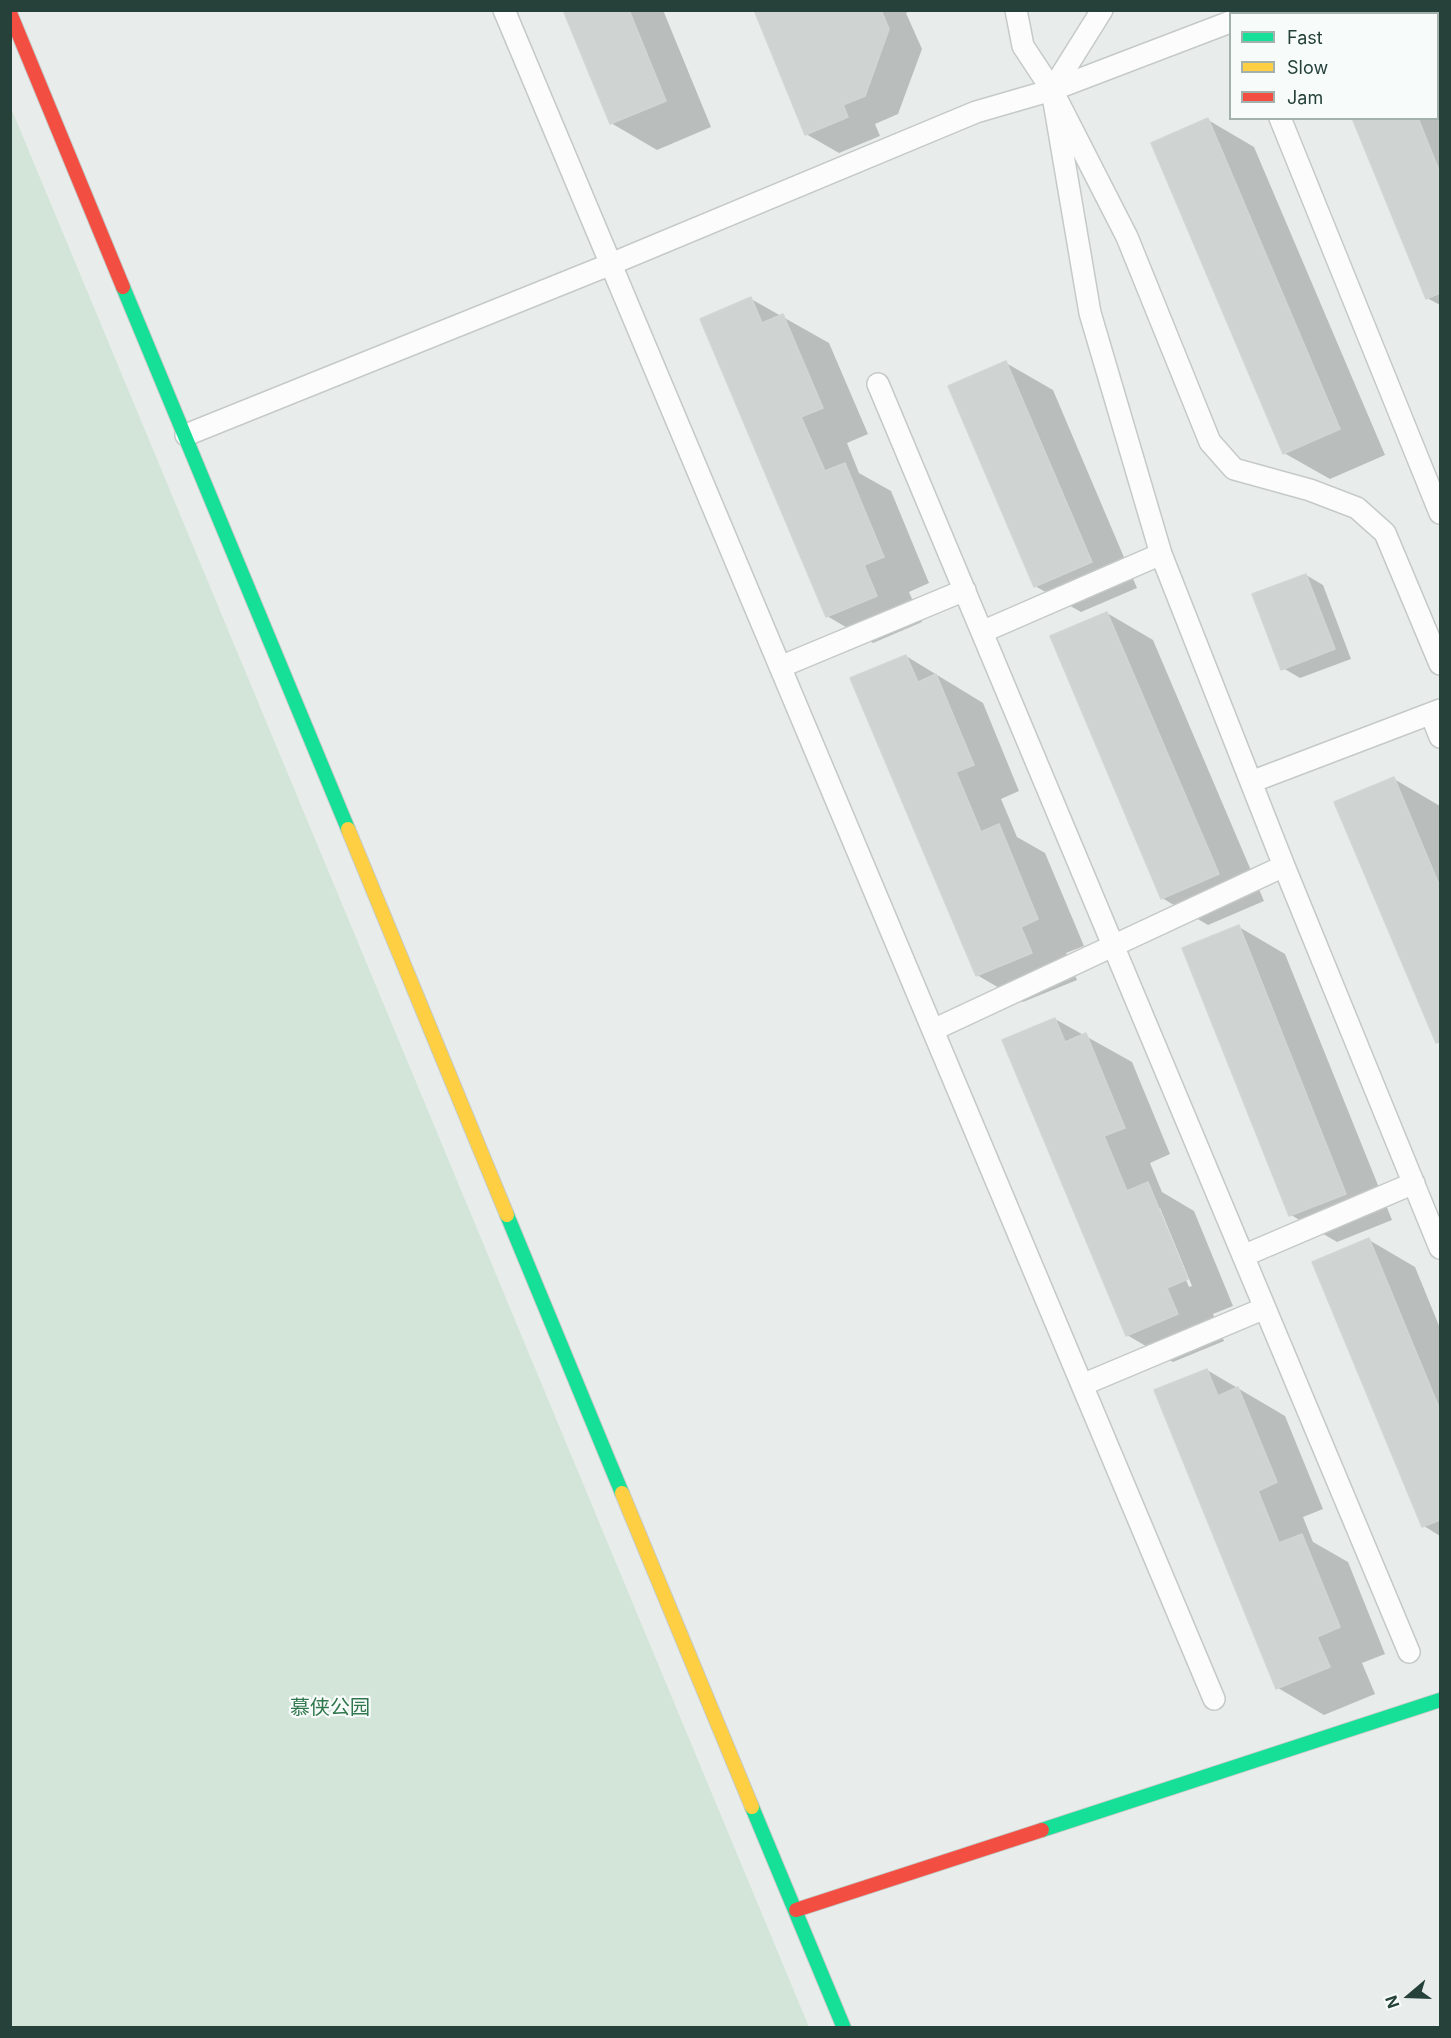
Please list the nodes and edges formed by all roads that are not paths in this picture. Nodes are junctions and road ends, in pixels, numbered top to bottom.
1 (504, 10) edge
2 (1016, 10) edge
3 (1102, 10) edge
4 (10, 13) edge
5 (1229, 22) edge
6 (1052, 90) junction
7 (1281, 120) edge
8 (610, 264) junction
9 (878, 384) dead end
10 (186, 435) junction
11 (1440, 513) edge
12 (1161, 554) junction
13 (965, 590) junction
14 (982, 632) junction
15 (1440, 664) edge
16 (780, 667) junction
17 (1436, 712) edge
18 (1440, 736) edge
19 (1251, 782) junction
20 (1284, 866) junction
21 (1113, 947) junction
22 (933, 1030) junction
23 (1414, 1183) junction
24 (1440, 1248) edge
25 (1243, 1256) junction
26 (1265, 1308) junction
27 (1082, 1385) junction
28 (1409, 1652) dead end
29 (1214, 1699) dead end
30 (1440, 1700) edge
31 (796, 1910) junction
32 (843, 2028) edge

1 - 8 lane
2 - 6 lane
3 - 6 lane
4 - 10 street
5 - 6 lane
6 - 8 lane
6 - 12 lane
6 - 15 lane
7 - 11 lane
8 - 10 lane
8 - 16 lane
9 - 13 lane
10 - 31 street
12 - 14 lane
12 - 19 lane
13 - 14 lane
13 - 16 lane
14 - 21 lane
16 - 22 lane
17 - 18 lane
17 - 19 lane
19 - 20 lane
20 - 21 lane
20 - 23 lane
21 - 22 lane
21 - 25 lane
22 - 27 lane
23 - 24 lane
23 - 25 lane
25 - 26 lane
26 - 27 lane
26 - 28 lane
27 - 29 lane
30 - 31 street
31 - 32 street

